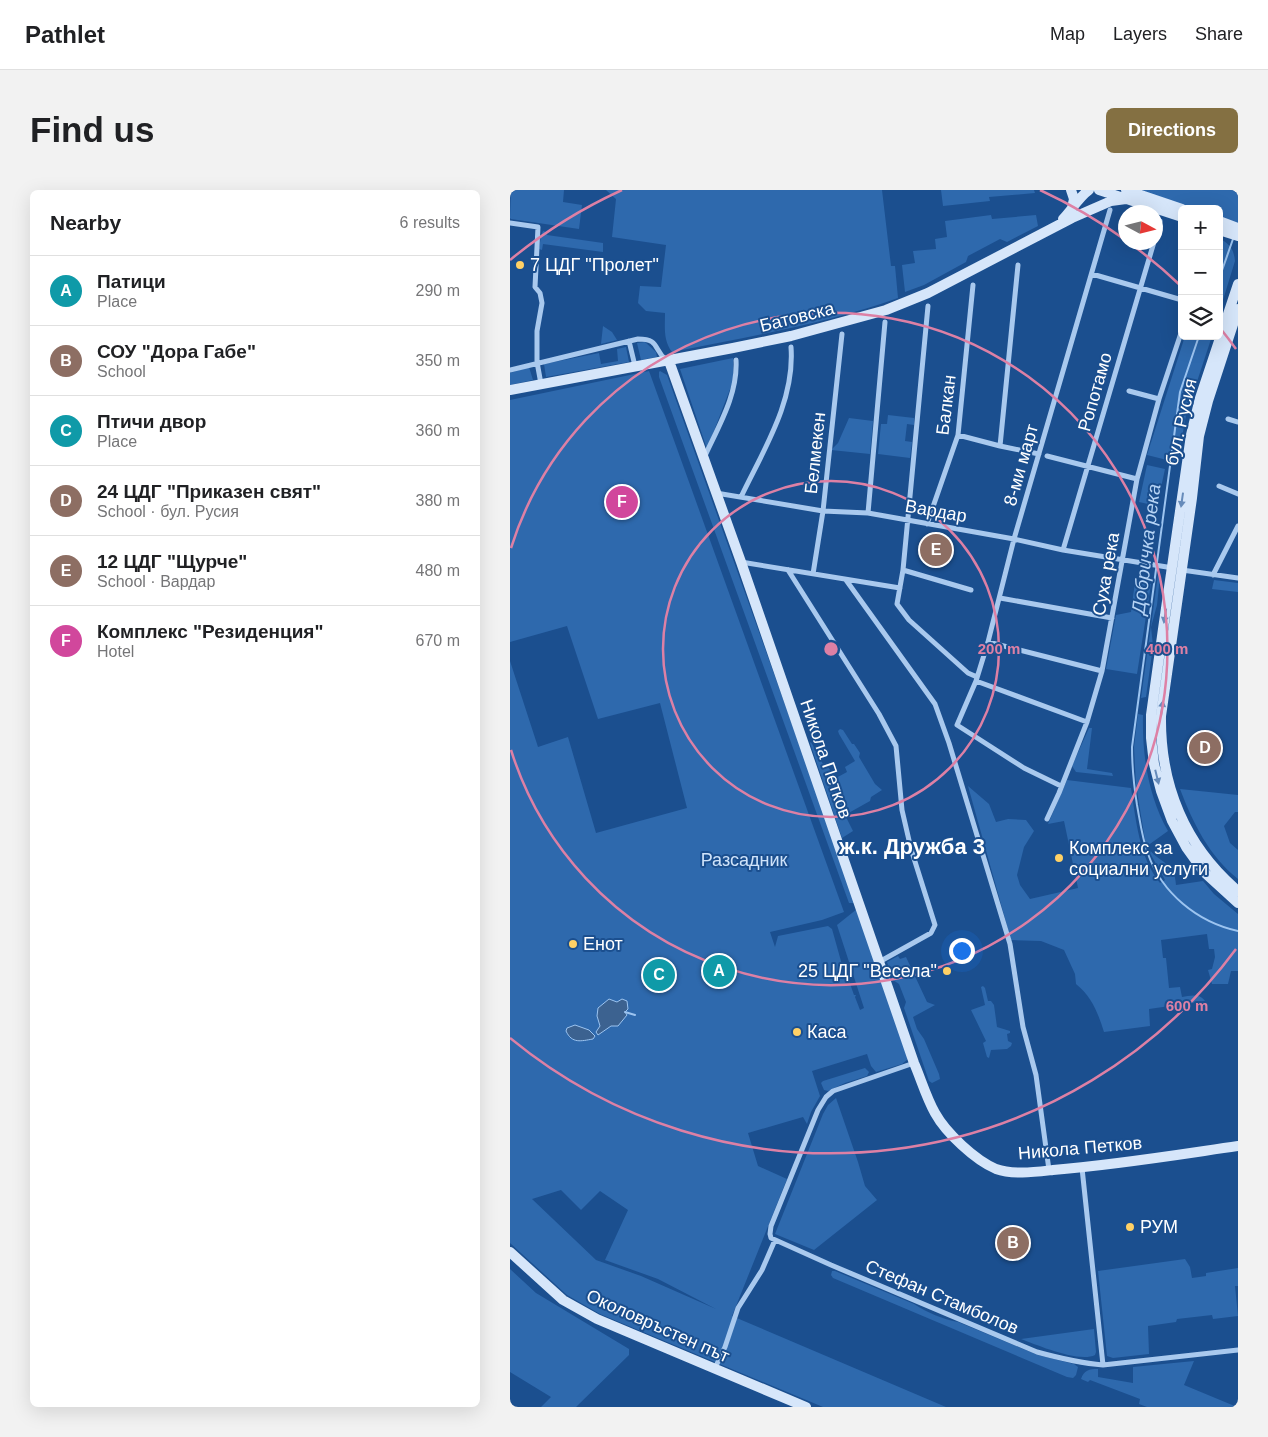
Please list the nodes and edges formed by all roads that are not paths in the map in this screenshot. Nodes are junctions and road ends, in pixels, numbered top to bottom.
1 (1072, 190) edge
2 (1090, 190) edge
3 (1099, 190) edge
4 (1126, 194) edge
5 (1178, 208) edge
6 (1110, 210) dead end
7 (1072, 215) junction
8 (1178, 215) edge
9 (510, 223) edge
10 (1226, 227) edge
11 (1238, 236) edge
12 (1238, 242) edge
13 (1152, 250) edge
14 (1018, 265) dead end
15 (1092, 274) junction
16 (1238, 284) edge
17 (973, 285) dead end
18 (1140, 288) junction
19 (1178, 299) edge
20 (928, 306) dead end
21 (1238, 309) edge
22 (885, 322) dead end
23 (842, 334) dead end
24 (1179, 340) edge
25 (629, 342) junction
26 (791, 347) dead end
27 (686, 358) junction
28 (736, 360) dead end
29 (669, 361) junction
30 (536, 362) junction
31 (636, 367) junction
32 (510, 370) edge
33 (674, 375) junction
34 (541, 384) junction
35 (510, 390) edge
36 (1129, 391) dead end
37 (1159, 399) junction
38 (1228, 418) dead end
39 (1238, 422) edge
40 (958, 434) junction
41 (1000, 446) junction
42 (1039, 454) junction
43 (1047, 456) dead end
44 (704, 458) junction
45 (1088, 466) junction
46 (1137, 479) junction
47 (1219, 486) dead end
48 (716, 493) junction
49 (1238, 494) edge
50 (740, 497) junction
51 (823, 511) junction
52 (868, 513) junction
53 (908, 520) junction
54 (927, 524) junction
55 (1238, 526) edge
56 (1014, 539) junction
57 (1063, 550) junction
58 (1123, 559) junction
59 (741, 562) junction
60 (1173, 568) junction
61 (788, 570) junction
62 (903, 570) junction
63 (814, 574) junction
64 (1213, 575) junction
65 (1238, 578) edge
66 (846, 580) junction
67 (900, 588) junction
68 (971, 590) dead end
69 (1000, 598) junction
70 (1112, 618) junction
71 (988, 642) junction
72 (1102, 671) junction
73 (976, 679) junction
74 (1087, 722) junction
75 (1061, 786) junction
76 (1047, 819) dead end
77 (1238, 891) edge
78 (1238, 903) edge
79 (879, 962) junction
80 (914, 1063) junction
81 (1238, 1146) edge
82 (1082, 1168) junction
83 (1049, 1170) junction
84 (775, 1240) junction
85 (510, 1252) edge
86 (1238, 1350) edge
87 (1103, 1365) junction
88 (714, 1370) junction
89 (806, 1407) edge

1 - 7 main road
2 - 7 main road
3 - 4 main road
4 - 5 main road
4 - 7 main road, Батовска
4 - 8 main road
6 - 15 street, 8-ми март
7 - 27 main road, Батовска
9 - 30 street
10 - 11 main road
10 - 12 main road
13 - 18 street, Ропотамо
14 - 41 street
15 - 18 street
15 - 42 street, 8-ми март
16 -> 60 main road, бул. Русия
17 - 40 street, Балкан
18 - 19 street
18 - 45 street, Ропотамо
20 - 53 street
21 - 60 main road, бул. Русия
22 - 52 street
23 - 51 street, Белмекен
24 - 37 street, Суха река
25 - 29 street
25 - 30 street
25 - 31 street
26 - 50 street
27 - 29 main road, Батовска
27 - 33 main road
28 - 44 street
29 - 31 main road, Батовска
29 - 33 main road, Никола Петков
30 - 32 street
30 - 34 street
31 - 34 main road, Батовска
33 - 44 main road, Никола Петков
34 - 35 main road, Батовска
36 - 37 street
37 - 46 street, Суха река
38 - 39 street
40 - 41 street
40 - 54 street, Балкан
41 - 42 street
42 - 56 street, 8-ми март
43 - 45 street
44 - 48 main road, Никола Петков
45 - 46 street
45 - 57 street, Ропотамо
46 - 58 street, Суха река
47 - 49 street
48 - 50 street, Вардар
48 - 59 main road, Никола Петков
50 - 51 street, Вардар
51 - 52 street, Вардар
51 - 63 street, Белмекен
52 - 53 street, Вардар
53 - 54 street, Вардар
53 - 62 street
54 - 56 street, Вардар
55 - 64 street
56 - 57 street, Вардар
56 - 69 street, 8-ми март
57 - 58 street, Вардар
58 - 60 street, Вардар
58 - 70 street, Суха река
59 - 61 street
59 - 79 main road, Никола Петков
60 - 64 street
77 -> 60 main road, бул. Русия
60 -> 78 main road, бул. Русия
61 - 63 street
61 - 79 street
62 - 67 street
62 - 68 street
63 - 66 street
64 - 65 street
66 - 67 street
66 - 83 street
67 - 73 street
69 - 70 street
69 - 71 street, 8-ми март
70 - 72 street, Суха река
71 - 72 street
71 - 73 street, 8-ми март
72 - 74 street, Суха река
73 - 74 street
73 - 75 street, 8-ми март
74 - 75 street, Суха река
75 - 76 street, Суха река
79 - 80 main road, Никола Петков
80 - 83 main road, Никола Петков
80 - 84 street
81 - 82 main road, Никола Петков
82 - 83 main road, Никола Петков
82 - 87 street
84 - 87 street, Стефан Стамболов
84 - 88 street
85 - 88 main road, Околовръстен път
86 - 87 street, Стефан Стамболов
88 - 89 main road, Околовръстен път

